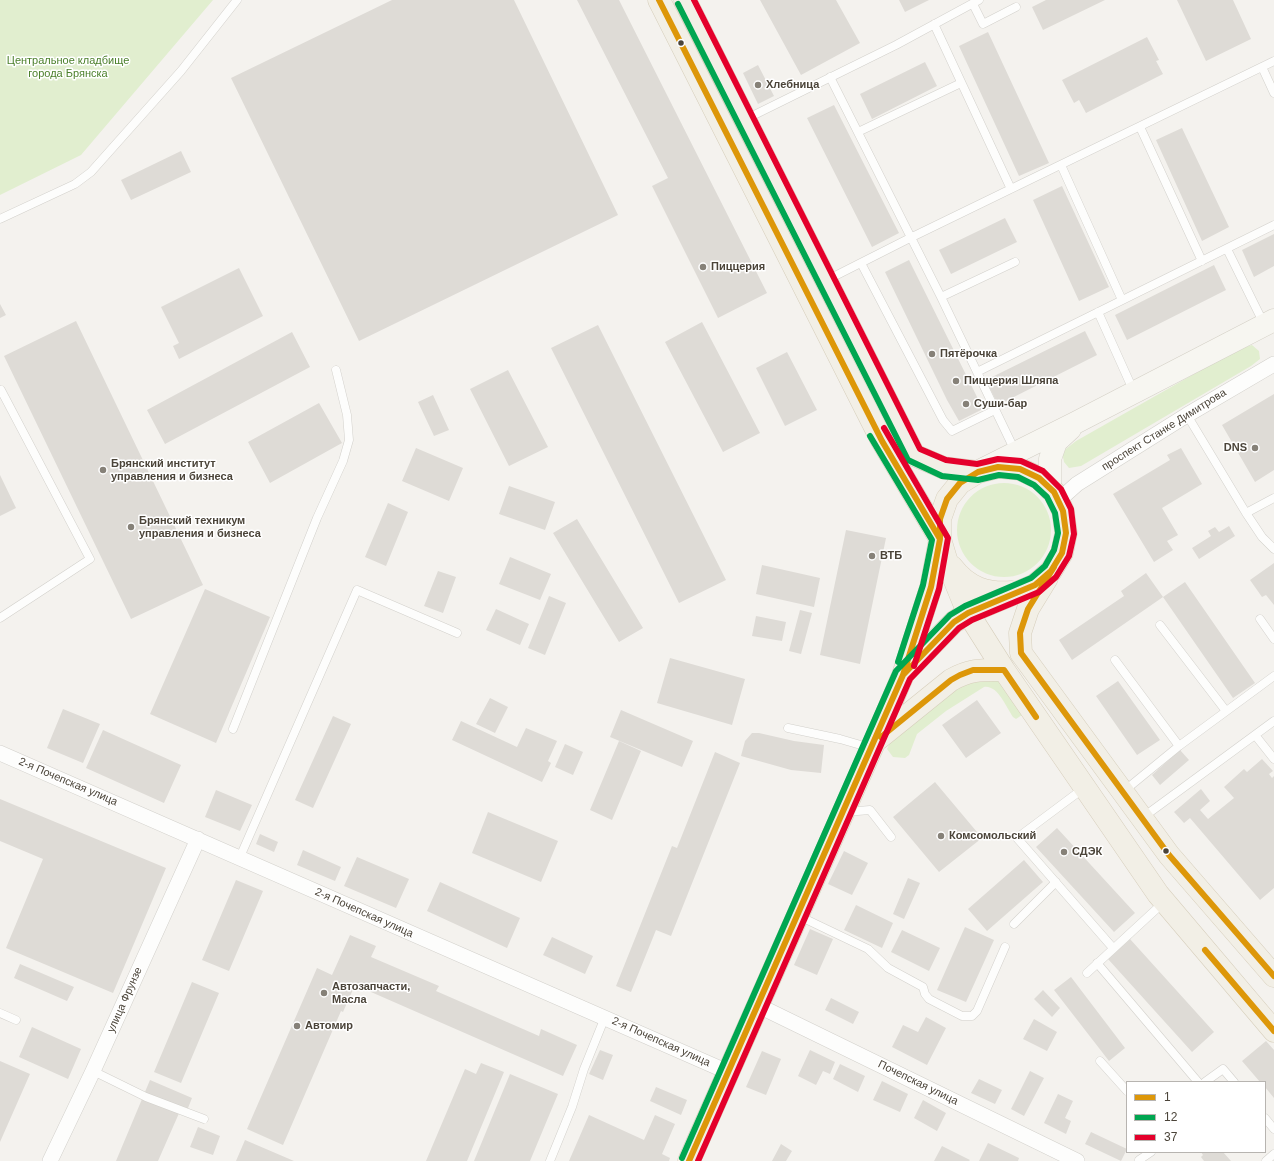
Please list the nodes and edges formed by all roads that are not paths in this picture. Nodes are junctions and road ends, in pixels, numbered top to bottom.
1 (237, 0) edge
2 (659, 0) edge
3 (685, 0) edge
4 (976, 2) edge
5 (1016, 7) dead end
6 (934, 24) junction
7 (1274, 61) edge
8 (1262, 67) junction
9 (830, 77) junction
10 (961, 83) junction
11 (1274, 93) edge
12 (745, 120) junction
13 (1140, 127) junction
14 (858, 132) junction
15 (1061, 165) junction
16 (1011, 190) junction
17 (0, 219) edge
18 (1274, 225) edge
19 (910, 238) junction
20 (1227, 249) junction
21 (1202, 261) junction
22 (1015, 262) dead end
23 (861, 263) junction
24 (826, 281) junction
25 (941, 297) junction
26 (1122, 300) junction
27 (1098, 312) junction
28 (1269, 322) edge
29 (1274, 364) edge
30 (336, 370) dead end
31 (977, 372) junction
32 (1, 390) dead end
33 (1134, 392) junction
34 (995, 410) junction
35 (1187, 415) junction
36 (1075, 423) junction
37 (1016, 453) junction
38 (978, 472) junction
39 (1054, 495) junction
40 (1274, 498) edge
41 (1246, 513) junction
42 (943, 549) junction
43 (1274, 549) edge
44 (1051, 571) junction
45 (1016, 592) junction
46 (968, 613) junction
47 (0, 618) edge
48 (1260, 619) dead end
49 (1160, 625) dead end
50 (457, 632) dead end
51 (1274, 639) edge
52 (1116, 660) dead end
53 (1004, 670) junction
54 (903, 675) junction
55 (1274, 676) edge
56 (1226, 711) junction
57 (1274, 721) edge
58 (788, 728) dead end
59 (233, 729) dead end
60 (1254, 735) junction
61 (874, 745) junction
62 (1179, 746) junction
63 (0, 753) edge
64 (1274, 758) edge
65 (1084, 787) junction
66 (1122, 792) junction
67 (844, 812) junction
68 (1142, 818) junction
69 (891, 837) dead end
70 (198, 839) junction
71 (240, 857) junction
72 (1056, 882) junction
73 (1164, 901) junction
74 (798, 915) junction
75 (1014, 924) dead end
76 (1005, 946) dead end
77 (1113, 948) junction
78 (1096, 963) junction
79 (1087, 973) dead end
80 (1274, 976) edge
81 (759, 1006) junction
82 (0, 1013) edge
83 (605, 1017) junction
84 (16, 1020) dead end
85 (1274, 1031) edge
86 (1100, 1061) dead end
87 (93, 1071) junction
88 (728, 1072) junction
89 (1197, 1081) edge
90 (1206, 1081) edge
91 (1233, 1081) edge
92 (1126, 1090) edge
93 (204, 1119) dead end
94 (1266, 1119) edge
95 (1274, 1129) edge
96 (1149, 1153) edge
97 (1274, 1154) edge
98 (1140, 1158) edge
99 (50, 1161) edge
100 (550, 1161) edge
101 (690, 1161) edge
102 (1078, 1161) edge
103 (1266, 1161) edge

1 - 17 lane
2 - 42 main road
3 - 12 main road
4 - 5 lane
4 - 6 lane
6 - 9 lane
6 - 10 lane
7 - 8 lane
8 - 11 lane
8 - 13 lane
9 - 12 lane
9 - 14 lane
10 - 14 lane
10 - 16 lane
12 - 24 main road
13 - 15 lane
13 - 21 lane
14 - 19 lane
15 - 16 lane
15 - 26 lane
16 - 19 lane
18 - 20 lane
19 - 23 lane
19 - 25 lane
20 - 21 lane
20 - 28 lane
21 - 26 lane
22 - 25 lane
23 - 24 lane
23 - 34 lane
24 - 38 main road
25 - 31 lane
26 - 27 lane
27 - 31 lane
27 - 33 lane
28 - 33 main road
29 - 35 street, проспект Станке Димитрова
30 - 59 lane
31 - 34 lane
32 - 47 lane
33 - 36 main road
34 - 37 lane
35 - 39 street, проспект Станке Димитрова
35 - 41 lane
36 - 37 main road
36 - 39 main road
37 - 38 main road
38 - 39 main road
38 - 42 main road
39 - 44 main road
40 - 41 lane
41 - 43 lane
42 - 45 main road
42 - 46 main road
42 - 54 main road
44 - 45 main road
44 - 66 main road
45 - 46 main road
46 - 53 main road
46 - 54 main road
48 - 51 lane
49 - 56 lane
50 - 71 lane
52 - 62 lane
53 - 61 main road
53 - 65 main road
54 - 61 main road
55 - 56 lane
56 - 62 lane
57 - 60 lane
58 - 61 lane
60 - 64 lane
60 - 68 lane
61 - 67 main road
62 - 66 lane
63 - 70 street, 2-я Почепская улица
65 - 72 lane
65 - 73 main road
66 - 68 main road
67 - 69 lane
67 - 74 main road
68 - 80 main road
70 - 71 street, 2-я Почепская улица
70 - 87 street, улица Фрунзе
71 - 83 street, 2-я Почепская улица
72 - 75 lane
72 - 77 lane
73 - 77 lane
73 - 85 main road
74 - 76 lane
74 - 81 main road
77 - 78 lane
78 - 79 lane
78 - 89 lane
81 - 88 main road
81 - 102 street, Почепская улица
82 - 84 lane
83 - 88 street, 2-я Почепская улица
83 - 100 lane
86 - 92 lane
87 - 93 lane
87 - 99 street, улица Фрунзе
88 - 101 main road
90 - 91 lane
94 - 95 lane
96 - 98 lane
97 - 103 lane

